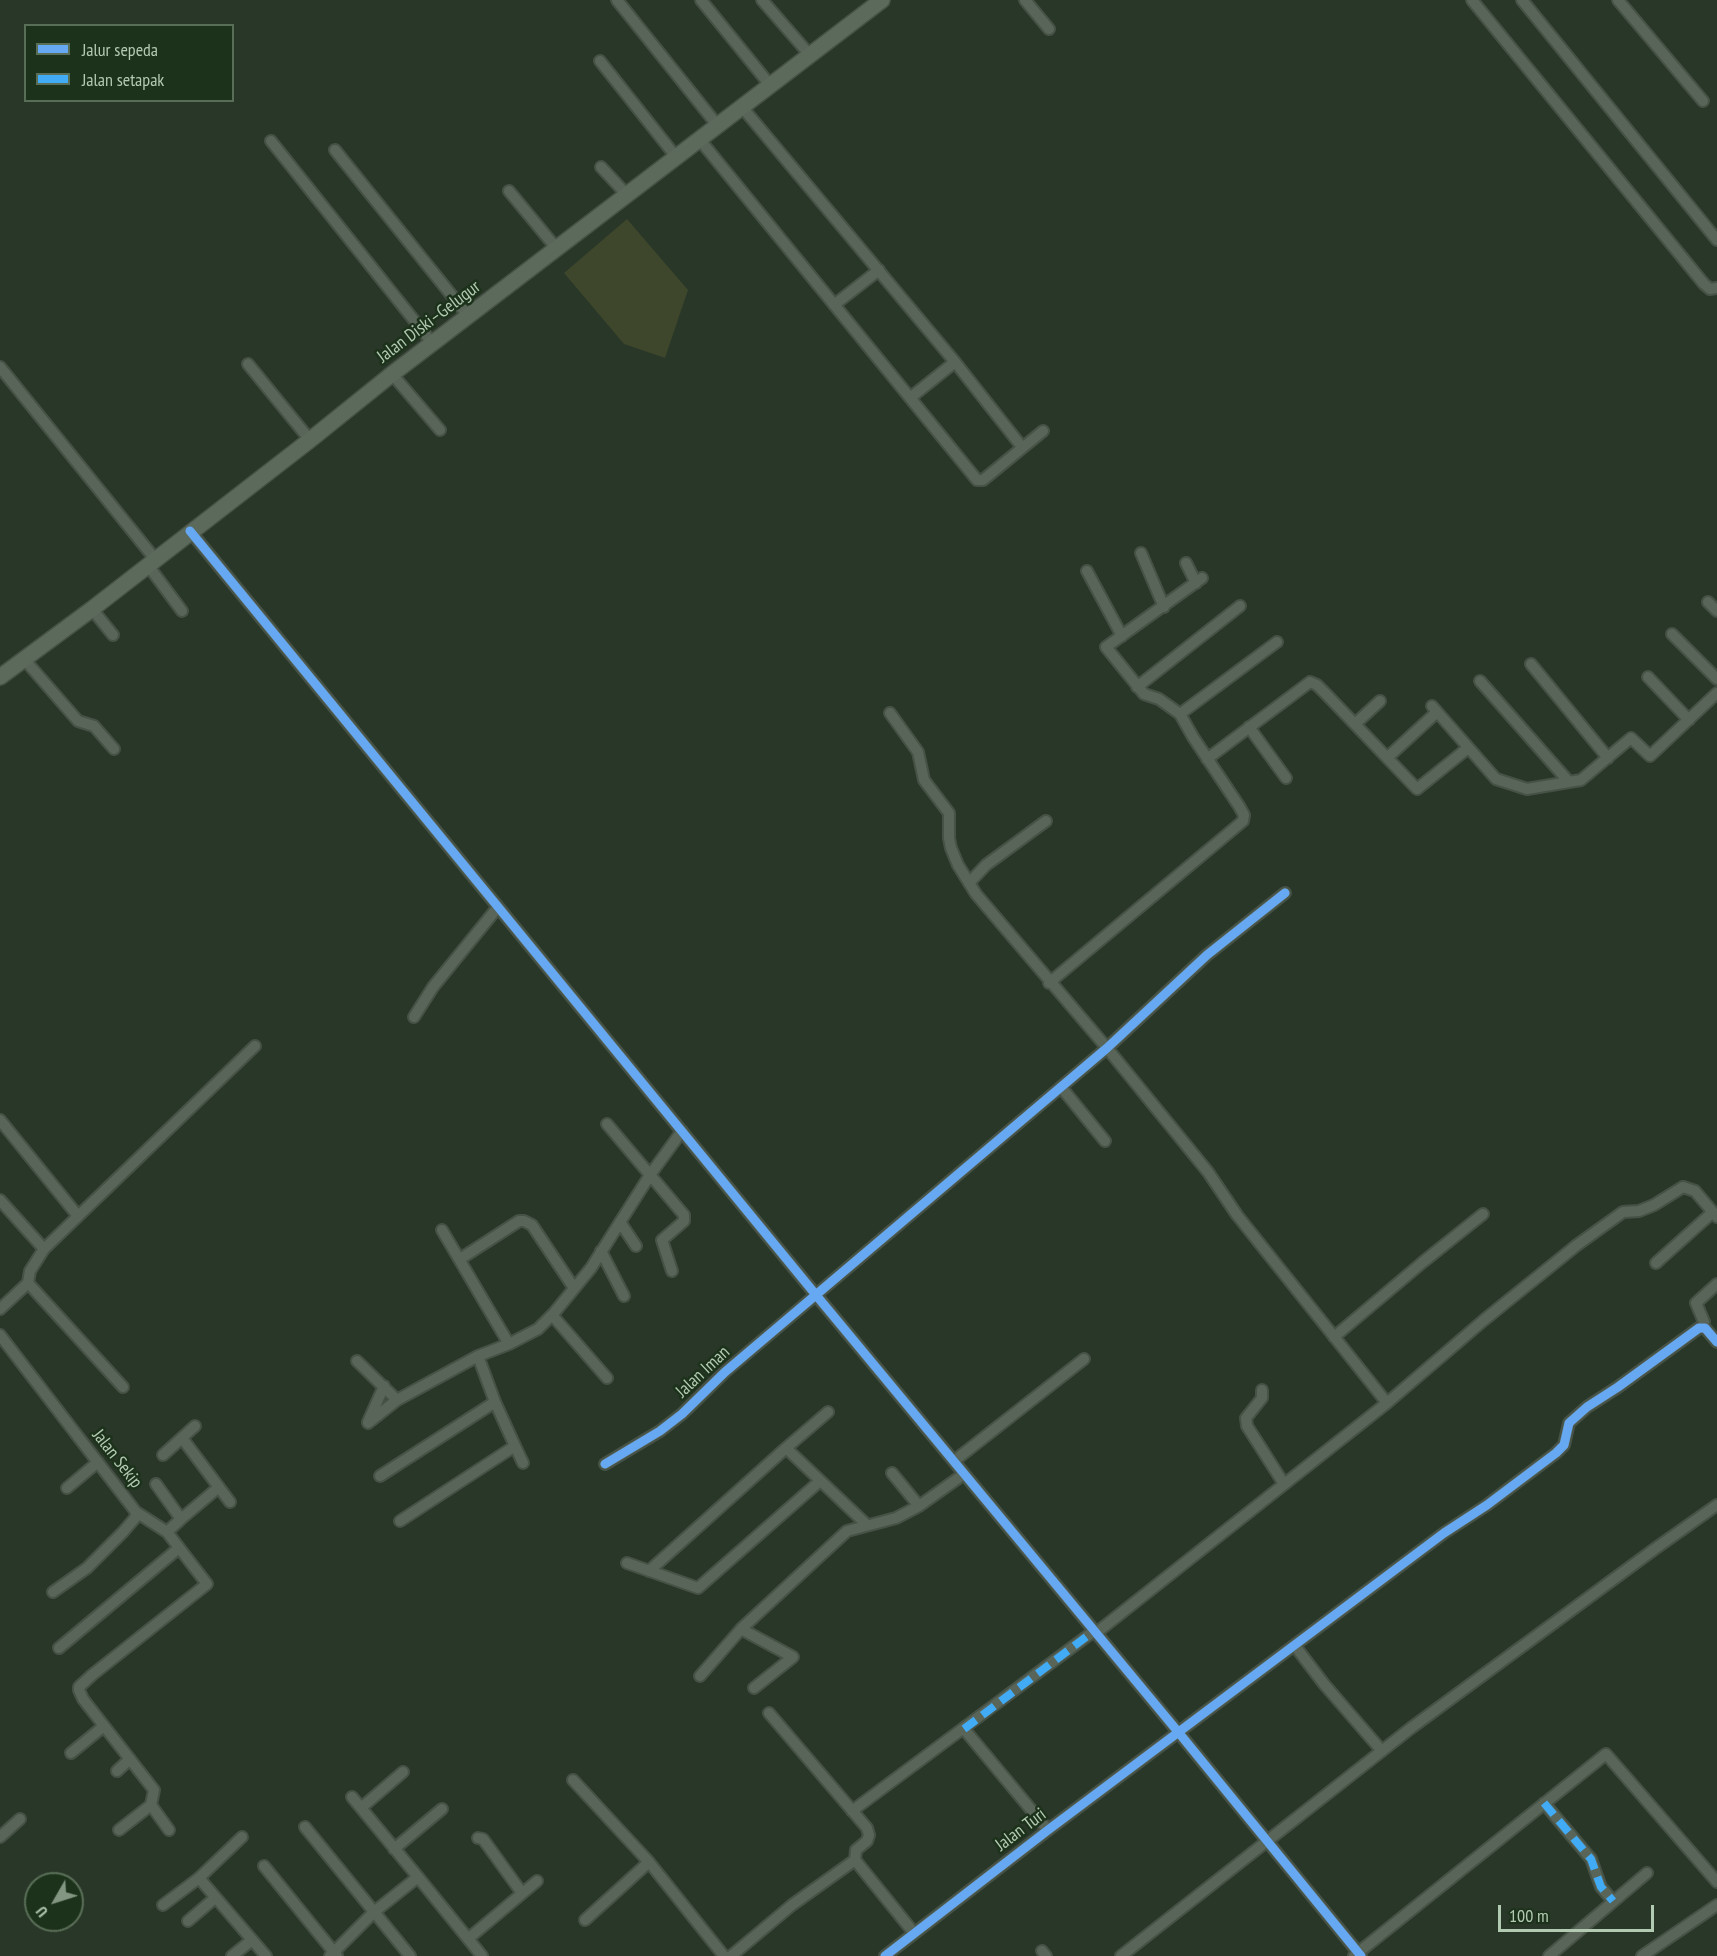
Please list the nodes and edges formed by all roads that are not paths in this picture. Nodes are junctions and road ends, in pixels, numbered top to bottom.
1 (617, 0) edge
2 (701, 0) edge
3 (762, 0) edge
4 (881, 0) edge
5 (1025, 0) edge
6 (1472, 0) edge
7 (1522, 0) edge
8 (1618, 0) edge
9 (1049, 29) dead end
10 (809, 54) junction
11 (600, 61) dead end
12 (770, 86) junction
13 (1703, 101) dead end
14 (742, 107) junction
15 (718, 126) junction
16 (700, 140) junction
17 (271, 141) dead end
18 (335, 150) dead end
19 (677, 158) junction
20 (601, 167) dead end
21 (509, 191) dead end
22 (628, 196) junction
23 (1717, 240) edge
24 (556, 249) junction
25 (879, 270) junction
26 (1717, 288) edge
27 (834, 305) junction
28 (469, 317) junction
29 (433, 344) junction
30 (955, 362) junction
31 (248, 364) dead end
32 (0, 367) edge
33 (392, 374) junction
34 (910, 398) junction
35 (440, 430) dead end
36 (1043, 431) dead end
37 (310, 440) junction
38 (1022, 447) junction
39 (190, 531) junction
40 (1141, 554) dead end
41 (151, 562) junction
42 (1186, 563) dead end
43 (1087, 571) dead end
44 (1708, 602) dead end
45 (1240, 606) dead end
46 (1164, 607) junction
47 (92, 609) junction
48 (182, 611) dead end
49 (1717, 611) edge
50 (1672, 634) dead end
51 (113, 635) dead end
52 (1122, 636) junction
53 (1277, 642) dead end
54 (24, 659) junction
55 (1532, 664) dead end
56 (0, 676) edge
57 (1648, 677) dead end
58 (1717, 679) edge
59 (1480, 681) dead end
60 (1137, 687) junction
61 (1717, 693) edge
62 (1380, 701) dead end
63 (890, 713) dead end
64 (1180, 714) junction
65 (1689, 720) junction
66 (1355, 724) junction
67 (1249, 727) junction
68 (1468, 748) junction
69 (114, 749) dead end
70 (1388, 757) junction
71 (1608, 758) junction
72 (1207, 759) junction
73 (1286, 778) dead end
74 (1569, 782) junction
75 (1046, 821) dead end
76 (969, 883) junction
77 (1285, 893) dead end
78 (498, 907) junction
79 (1049, 983) junction
80 (414, 1017) dead end
81 (255, 1046) dead end
82 (1107, 1048) junction
83 (1061, 1087) junction
84 (0, 1120) edge
85 (607, 1124) dead end
86 (682, 1131) junction
87 (1105, 1141) dead end
88 (650, 1175) junction
89 (0, 1200) edge
90 (1484, 1214) dead end
91 (1715, 1215) edge
92 (78, 1216) junction
93 (620, 1222) junction
94 (442, 1230) dead end
95 (636, 1246) dead end
96 (44, 1249) junction
97 (601, 1251) junction
98 (460, 1259) junction
99 (1656, 1263) dead end
100 (672, 1271) dead end
101 (28, 1283) junction
102 (1717, 1284) edge
103 (574, 1288) junction
104 (816, 1295) junction
105 (624, 1296) dead end
106 (0, 1309) edge
107 (552, 1315) junction
108 (1703, 1327) junction
109 (0, 1335) edge
110 (1334, 1337) junction
111 (1717, 1342) edge
112 (509, 1344) junction
113 (478, 1356) junction
114 (1084, 1359) dead end
115 (357, 1361) dead end
116 (607, 1378) dead end
117 (384, 1386) junction
118 (123, 1387) dead end
119 (1262, 1390) dead end
120 (398, 1400) junction
121 (495, 1402) junction
122 (1387, 1403) junction
123 (828, 1412) dead end
124 (195, 1426) dead end
125 (182, 1438) junction
126 (515, 1446) junction
127 (786, 1448) junction
128 (163, 1455) dead end
129 (954, 1461) junction
130 (98, 1462) junction
131 (523, 1463) dead end
132 (605, 1464) dead end
133 (892, 1473) dead end
134 (964, 1474) junction
135 (380, 1476) dead end
136 (820, 1481) junction
137 (156, 1484) dead end
138 (1284, 1484) junction
139 (219, 1487) junction
140 (67, 1488) dead end
141 (230, 1502) dead end
142 (919, 1506) junction
143 (1717, 1506) edge
144 (136, 1512) junction
145 (181, 1519) junction
146 (400, 1521) dead end
147 (867, 1525) junction
148 (167, 1532) junction
149 (179, 1548) junction
150 (627, 1563) dead end
151 (649, 1571) junction
152 (53, 1592) dead end
153 (741, 1629) junction
154 (1095, 1632) junction
155 (1295, 1646) junction
156 (59, 1648) dead end
157 (700, 1676) dead end
158 (754, 1688) dead end
159 (769, 1713) dead end
160 (104, 1726) junction
161 (964, 1729) junction
162 (1179, 1733) junction
163 (1382, 1751) junction
164 (71, 1753) dead end
165 (130, 1760) junction
166 (117, 1771) dead end
167 (403, 1772) dead end
168 (573, 1780) dead end
169 (352, 1797) dead end
170 (1544, 1803) junction
171 (151, 1804) junction
172 (361, 1808) junction
173 (442, 1809) dead end
174 (852, 1810) junction
175 (20, 1819) dead end
176 (305, 1827) dead end
177 (119, 1830) dead end
178 (169, 1830) dead end
179 (1048, 1830) junction
180 (0, 1837) edge
181 (242, 1837) dead end
182 (478, 1838) dead end
183 (1268, 1842) junction
184 (394, 1848) junction
185 (855, 1860) junction
186 (649, 1862) junction
187 (264, 1866) dead end
188 (1647, 1873) dead end
189 (418, 1877) junction
190 (198, 1878) junction
191 (537, 1881) dead end
192 (1717, 1881) edge
193 (522, 1893) junction
194 (215, 1898) junction
195 (1614, 1901) junction
196 (163, 1905) dead end
197 (1717, 1905) edge
198 (374, 1912) junction
199 (585, 1920) dead end
200 (188, 1921) dead end
201 (914, 1933) junction
202 (469, 1938) junction
203 (252, 1940) junction
204 (334, 1955) edge
205 (1358, 1955) edge
206 (232, 1956) edge
207 (266, 1956) edge
208 (410, 1956) edge
209 (482, 1956) edge
210 (724, 1956) edge
211 (731, 1956) edge
212 (885, 1956) edge
213 (1121, 1956) edge
214 (1549, 1956) edge
215 (1642, 1956) edge

1 - 15 street
2 - 12 street
3 - 10 street
4 - 10 main road, Jalan Diski–Gelugur
5 - 9 street
6 - 26 street
7 - 23 street
8 - 13 street
10 - 12 main road, Jalan Diski–Gelugur
11 - 19 street
12 - 14 main road, Jalan Diski–Gelugur
14 - 15 main road, Jalan Diski–Gelugur
14 - 25 street
15 - 16 main road, Jalan Diski–Gelugur
16 - 19 main road, Jalan Diski–Gelugur
16 - 27 street
17 - 29 street
18 - 28 street
19 - 22 main road, Jalan Diski–Gelugur
20 - 22 street
21 - 24 street
22 - 24 main road, Jalan Diski–Gelugur
24 - 28 main road, Jalan Diski–Gelugur
25 - 27 street
25 - 30 street
27 - 34 street
28 - 29 main road, Jalan Diski–Gelugur
29 - 33 main road, Jalan Diski–Gelugur
30 - 34 street
30 - 38 street
31 - 37 street
32 - 41 street
33 - 35 street
33 - 37 main road, Jalan Diski–Gelugur
34 - 38 street
36 - 38 street
37 - 39 main road, Jalan Diski–Gelugur
39 - 41 main road, Jalan Diski–Gelugur
39 - 78 street
40 - 46 street
41 - 47 main road, Jalan Diski–Gelugur
41 - 48 street
42 - 46 street
43 - 52 street
44 - 49 street
45 - 60 street
46 - 52 street
47 - 51 street
47 - 54 main road, Jalan Diski–Gelugur
50 - 58 street
52 - 60 street
53 - 64 street
54 - 56 main road, Jalan Diski–Gelugur
54 - 69 street
55 - 71 street
57 - 65 street
59 - 74 street
60 - 64 street
61 - 65 street
62 - 66 street
63 - 76 street
64 - 72 street
65 - 71 street
66 - 67 street
66 - 70 street
67 - 72 street
67 - 73 street
68 - 70 street
68 - 70 street
68 - 74 street
71 - 74 street
72 - 79 street
75 - 76 street
76 - 79 street
77 - 82 street, Jalan Iman
78 - 80 street
78 - 86 street
79 - 82 street
81 - 92 street
82 - 83 street, Jalan Iman
82 - 110 street
83 - 87 street
83 - 104 street, Jalan Iman
84 - 92 street
85 - 88 street
86 - 88 street
86 - 104 street
88 - 93 street
88 - 100 street
89 - 96 street
90 - 110 street
91 - 99 street
91 - 122 street
92 - 96 street
93 - 95 street
93 - 97 street
94 - 98 street
96 - 101 street
97 - 103 street
97 - 105 street
98 - 103 street
98 - 112 street
101 - 106 street
101 - 118 street
102 - 108 street
103 - 107 street
104 - 129 street
104 - 132 street, Jalan Iman
107 - 112 street
107 - 116 street
108 - 111 street
108 - 155 street, Jalan Turi
109 - 130 street, Jalan Sekip
110 - 122 street
112 - 113 street
113 - 120 street
113 - 121 street
114 - 129 street
115 - 117 street
117 - 120 street
117 - 120 street
119 - 138 street
121 - 126 street
121 - 135 street
122 - 138 street
123 - 127 street
124 - 125 street
125 - 128 street
125 - 139 street
126 - 131 street
126 - 146 street
127 - 136 street
127 - 151 street
129 - 134 street
130 - 140 street
130 - 144 street, Jalan Sekip
133 - 142 street
134 - 142 street
134 - 154 street
136 - 147 street
136 - 151 street
137 - 145 street
138 - 154 street
139 - 141 street
139 - 145 street
142 - 147 street
143 - 163 street
144 - 148 street
144 - 152 street, Jalan Sekip
145 - 148 street
147 - 153 street
148 - 149 street
149 - 156 street
149 - 160 street
150 - 151 street
153 - 157 street
153 - 158 street
154 - 161 street
154 - 162 street
155 - 162 street, Jalan Turi
155 - 163 street
159 - 174 street
160 - 164 street
160 - 165 street
161 - 174 street
161 - 179 street
162 - 179 street, Jalan Turi
162 - 183 street
163 - 183 street
165 - 166 street
165 - 171 street
167 - 172 street
168 - 186 street
169 - 172 street
170 - 192 street
170 - 195 street
170 - 205 street
171 - 177 street
171 - 178 street
172 - 184 street
173 - 184 street
174 - 185 street
175 - 180 street
176 - 198 street
179 - 201 street, Jalan Turi
181 - 190 street
182 - 193 street
183 - 205 street
183 - 213 street
184 - 189 street
185 - 201 street
185 - 211 street
186 - 199 street
186 - 210 street
187 - 204 street
188 - 195 street
189 - 198 street
189 - 202 street
190 - 194 street
190 - 196 street
191 - 193 street
193 - 202 street
194 - 200 street
194 - 203 street
195 - 214 street
197 - 215 street
198 - 204 street
198 - 208 street
201 - 212 street, Jalan Turi
202 - 209 street
203 - 206 street
203 - 207 street

